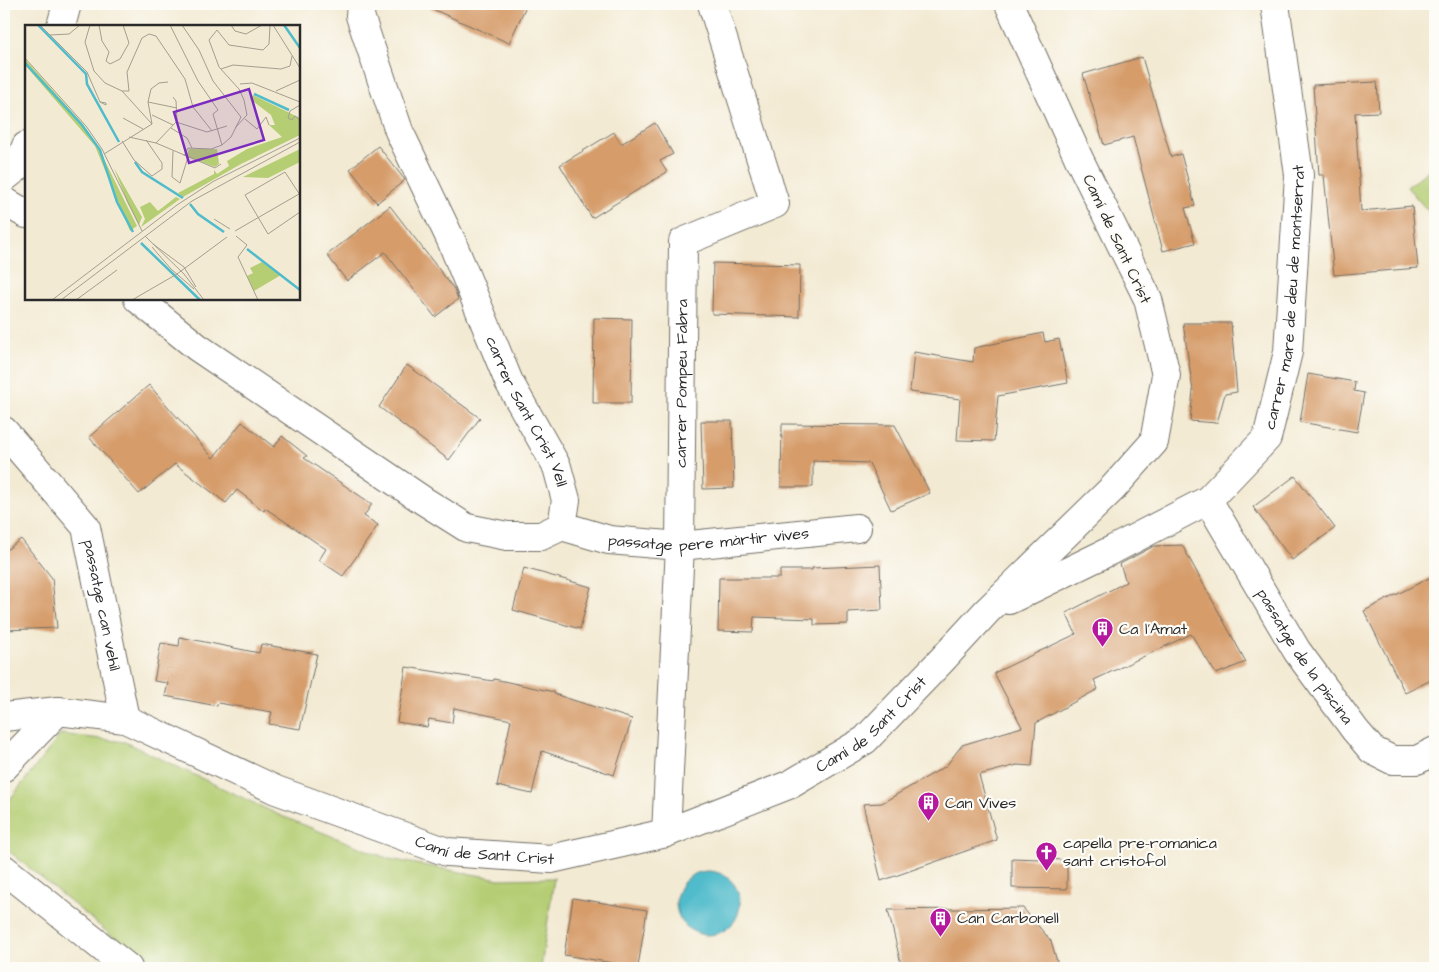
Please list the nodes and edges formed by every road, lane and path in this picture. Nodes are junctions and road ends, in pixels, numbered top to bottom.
1 (67, 4) edge
2 (361, 4) edge
3 (712, 4) edge
4 (1009, 4) edge
5 (1275, 4) edge
6 (61, 25) edge
7 (25, 149) edge
8 (4, 178) edge
9 (4, 201) edge
10 (25, 213) edge
11 (139, 300) edge
12 (4, 431) edge
13 (1208, 500) junction
14 (562, 526) junction
15 (857, 528) dead end
16 (680, 546) junction
17 (987, 611) junction
18 (58, 711) junction
19 (4, 717) edge
20 (125, 719) junction
21 (1435, 751) edge
22 (4, 767) edge
23 (666, 833) junction
24 (4, 869) edge
25 (128, 968) edge

1 - 6 street
2 - 14 street, carrer Sant Crist Vell
3 - 16 street, carrer Pompeu Fabra
4 - 17 street, Camí de Sant Crist
5 - 13 street, carrer mare de deu de montserrat
7 - 8 street
9 - 10 street
11 - 14 street
12 - 20 street, passatge can vehil
13 - 17 street, carrer mare de deu de montserrat
13 - 21 street, passatge de la piscina
14 - 16 street, passatge pere màrtir vives
15 - 16 street, passatge pere màrtir vives
16 - 23 street, carrer Pompeu Fabra
17 - 23 street, Camí de Sant Crist
18 - 19 street, Camí de Sant Crist
18 - 20 street, Camí de Sant Crist
18 - 22 street
20 - 23 street, Camí de Sant Crist
24 - 25 street

